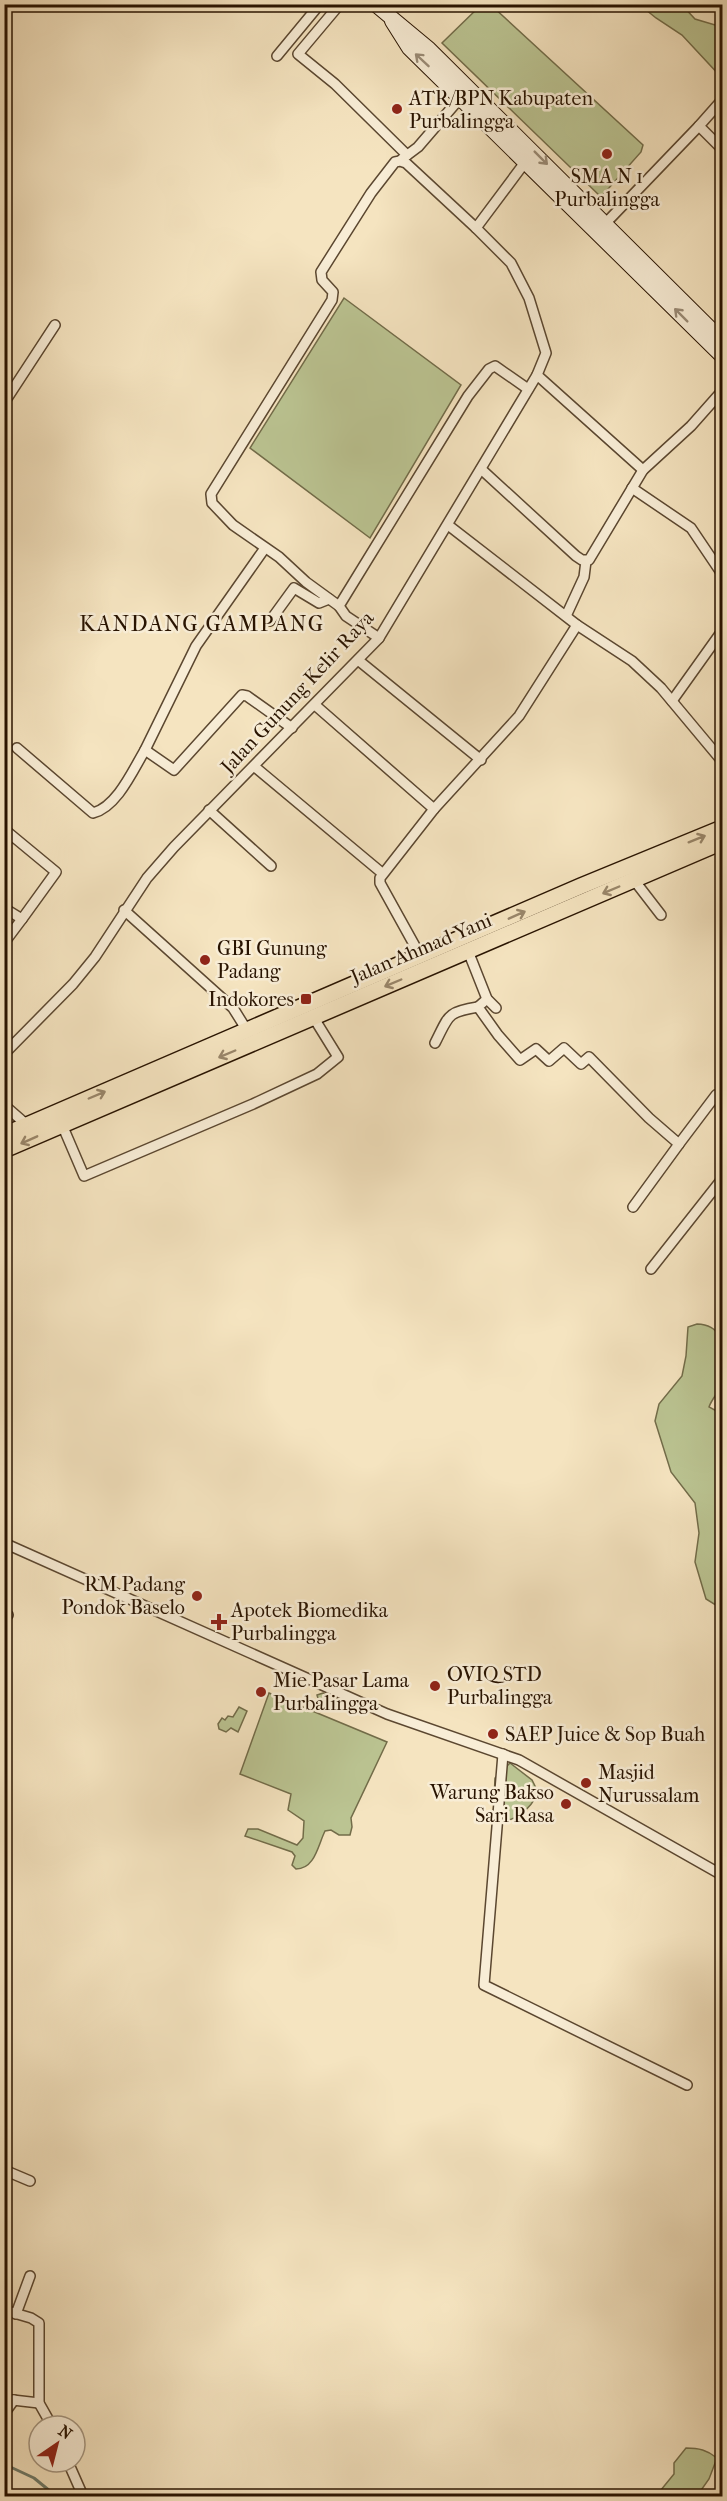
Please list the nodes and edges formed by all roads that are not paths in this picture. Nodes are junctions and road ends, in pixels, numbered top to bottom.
1 (320, 4) edge
2 (340, 4) edge
3 (375, 4) edge
4 (390, 19) junction
5 (278, 56) dead end
6 (461, 97) junction
7 (723, 100) edge
8 (699, 126) junction
9 (723, 149) edge
10 (404, 158) junction
11 (526, 161) junction
12 (601, 227) junction
13 (476, 228) junction
14 (55, 325) dead end
15 (723, 340) edge
16 (723, 356) edge
17 (537, 375) junction
18 (8, 388) edge
19 (528, 389) junction
20 (723, 391) edge
21 (4, 403) edge
22 (481, 469) junction
23 (643, 470) junction
24 (632, 488) junction
25 (448, 525) junction
26 (262, 551) junction
27 (586, 561) junction
28 (723, 574) edge
29 (326, 601) junction
30 (339, 606) junction
31 (566, 616) junction
32 (270, 621) dead end
33 (577, 625) junction
34 (723, 631) edge
35 (374, 643) junction
36 (358, 660) junction
37 (672, 701) junction
38 (315, 705) junction
39 (292, 728) junction
40 (17, 748) dead end
41 (145, 750) junction
42 (480, 760) junction
43 (723, 761) edge
44 (255, 767) junction
45 (434, 809) junction
46 (209, 810) junction
47 (723, 828) edge
48 (4, 830) edge
49 (723, 842) edge
50 (271, 866) dead end
51 (382, 873) junction
52 (634, 880) junction
53 (4, 908) edge
54 (124, 910) junction
55 (661, 915) dead end
56 (22, 919) junction
57 (4, 943) edge
58 (468, 951) junction
59 (424, 962) junction
60 (487, 999) junction
61 (478, 1006) junction
62 (319, 1007) junction
63 (496, 1008) dead end
64 (250, 1037) junction
65 (435, 1043) dead end
66 (4, 1054) edge
67 (723, 1098) edge
68 (4, 1105) edge
69 (60, 1119) junction
70 (27, 1125) junction
71 (4, 1135) edge
72 (679, 1144) junction
73 (4, 1150) edge
74 (723, 1179) edge
75 (633, 1208) dead end
76 (651, 1269) dead end
77 (4, 1543) edge
78 (503, 1754) junction
79 (723, 1875) edge
80 (687, 2085) dead end
81 (4, 2170) edge
82 (30, 2181) dead end
83 (30, 2276) dead end
84 (4, 2310) edge
85 (16, 2314) junction
86 (9, 2400) edge
87 (39, 2403) junction
88 (4, 2414) edge
89 (45, 2414) edge
90 (73, 2474) edge
91 (83, 2496) edge

1 - 5 street
2 - 10 street, Jalan Gunung Kelir Raya
3 - 4 main road
6 -> 4 main road
4 -> 12 main road
6 - 10 street
6 - 11 main road
7 - 8 street
8 - 9 street
8 - 12 street
10 - 13 street, Jalan Gunung Kelir Raya
10 - 26 street
11 - 12 main road
11 - 13 street
12 - 15 main road
16 -> 12 main road
13 - 17 street, Jalan Gunung Kelir Raya
14 - 18 street
17 - 19 street, Jalan Gunung Kelir Raya
17 - 23 street
18 - 21 street
19 - 22 street, Jalan Gunung Kelir Raya
19 - 30 street
20 - 23 street
22 - 25 street, Jalan Gunung Kelir Raya
22 - 27 street
23 - 24 street
24 - 27 street
24 - 28 street
25 - 31 street
25 - 35 street, Jalan Gunung Kelir Raya
26 - 29 street
26 - 41 street
27 - 31 street
29 - 30 street
29 - 32 street
30 - 35 street
31 - 33 street
33 - 37 street
33 - 42 street
34 - 37 street
35 - 36 street, Jalan Gunung Kelir Raya
36 - 38 street, Jalan Gunung Kelir Raya
36 - 42 street
37 - 43 street
38 - 39 street, Jalan Gunung Kelir Raya
38 - 45 street
39 - 41 street
39 - 44 street, Jalan Gunung Kelir Raya
40 - 41 street
42 - 45 street
44 - 46 street, Jalan Gunung Kelir Raya
44 - 51 street
45 - 51 street
46 - 50 street
46 - 54 street, Jalan Gunung Kelir Raya
59 -> 47 main road, Jalan Ahmad Yani
48 - 56 street
49 - 52 main road, Jalan Ahmad Yani
51 - 59 street
52 - 55 street
52 -> 58 main road, Jalan Ahmad Yani
53 - 56 street
54 - 64 street
54 - 66 street, Jalan Gunung Kelir Raya
56 - 57 street
58 - 59 main road, Jalan Ahmad Yani
58 - 60 street
59 - 62 main road, Jalan Ahmad Yani
60 - 61 street
60 - 63 street
61 - 65 street
61 - 72 street
62 - 64 main road, Jalan Ahmad Yani
62 - 69 street
64 - 69 main road, Jalan Ahmad Yani
67 - 72 street
68 - 70 street
69 - 70 main road, Jalan Ahmad Yani
69 -> 73 main road, Jalan Ahmad Yani
70 - 71 main road, Jalan Ahmad Yani
72 - 75 street
74 - 76 street
77 - 78 street
78 - 79 street
78 - 80 street
81 - 82 street
83 - 85 street
84 - 85 street
85 - 87 street
86 - 87 street
86 - 88 street
87 - 89 street
90 - 91 street

